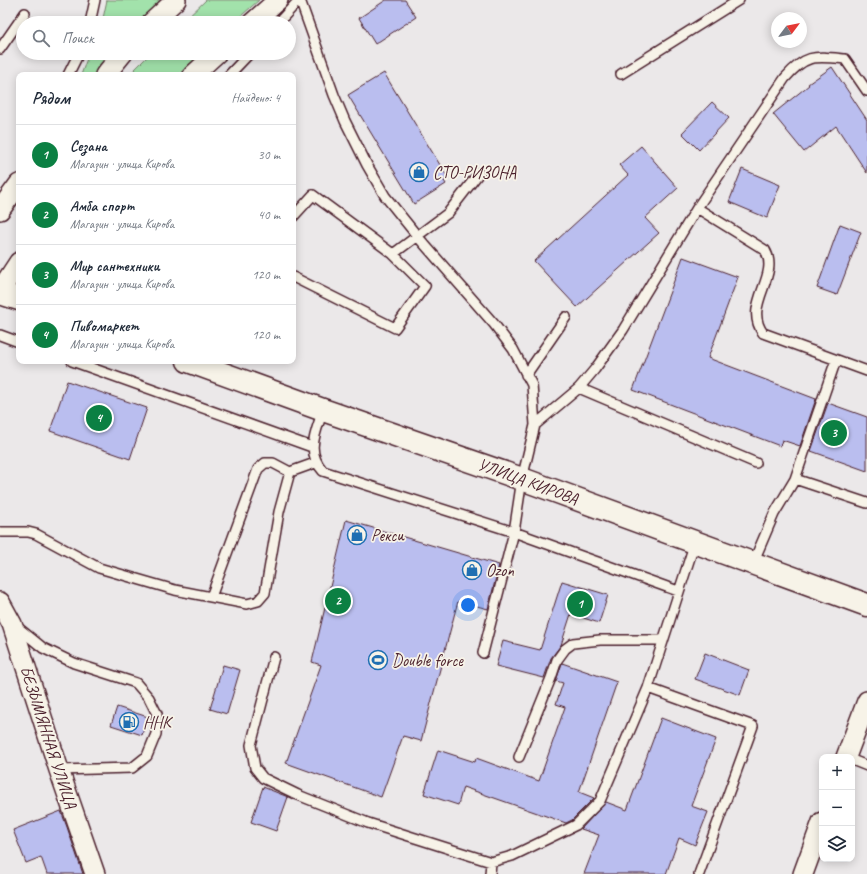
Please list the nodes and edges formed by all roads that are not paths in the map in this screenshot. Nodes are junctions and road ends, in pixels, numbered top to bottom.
1 (95, 0) edge
2 (176, 0) edge
3 (278, 0) edge
4 (300, 0) edge
5 (739, 0) edge
6 (25, 13) dead end
7 (23, 16) edge
8 (92, 16) edge
9 (159, 16) edge
10 (260, 16) edge
11 (285, 16) edge
12 (16, 26) edge
13 (0, 49) edge
14 (76, 60) edge
15 (117, 60) edge
16 (210, 60) edge
17 (243, 60) edge
18 (70, 72) edge
19 (107, 72) edge
20 (196, 72) edge
21 (232, 72) edge
22 (621, 74) dead end
23 (867, 92) edge
24 (479, 173) dead end
25 (16, 187) edge
26 (2, 203) edge
27 (697, 208) junction
28 (296, 215) edge
29 (418, 237) junction
30 (393, 254) junction
31 (16, 267) edge
32 (296, 278) edge
33 (0, 292) edge
34 (16, 299) edge
35 (566, 317) dead end
36 (0, 335) edge
37 (16, 341) edge
38 (836, 360) junction
39 (80, 364) edge
40 (196, 364) edge
41 (867, 371) edge
42 (526, 375) junction
43 (579, 388) junction
44 (323, 410) junction
45 (535, 424) junction
46 (312, 447) junction
47 (315, 463) junction
48 (756, 463) dead end
49 (290, 472) junction
50 (522, 479) junction
51 (795, 480) junction
52 (867, 503) edge
53 (0, 532) edge
54 (514, 532) junction
55 (695, 542) junction
56 (753, 562) junction
57 (678, 591) junction
58 (211, 597) junction
59 (0, 602) edge
60 (867, 605) edge
61 (12, 624) junction
62 (664, 640) junction
63 (483, 653) dead end
64 (274, 657) dead end
65 (648, 688) junction
66 (867, 701) edge
67 (847, 754) edge
68 (519, 757) dead end
69 (855, 761) edge
70 (867, 766) edge
71 (59, 770) junction
72 (821, 826) edge
73 (491, 862) junction
74 (95, 874) edge
75 (490, 874) edge
76 (699, 874) edge
77 (803, 874) edge

1 - 8 lane
2 - 9 street
3 - 10 street
4 - 11 lane
4 - 29 lane
5 - 22 lane
6 - 7 lane
12 - 13 lane
14 - 18 lane
15 - 19 street
16 - 20 street
17 - 21 lane
23 - 27 lane
24 - 29 lane
25 - 26 street
27 - 38 lane
27 - 43 lane
28 - 30 lane
29 - 30 lane
29 - 42 lane
30 - 32 lane
31 - 33 street
33 - 34 main road
35 - 42 lane
36 - 37 lane
38 - 41 lane
38 - 51 lane
39 - 46 lane
40 - 44 main road, УЛИЦА КИРОВА
42 - 45 lane
43 - 45 lane
43 - 48 lane
44 - 46 lane
44 - 50 main road, УЛИЦА КИРОВА
45 - 50 lane
46 - 47 lane
47 - 49 lane
47 - 54 lane
49 - 58 lane
49 - 58 lane
50 - 54 lane
50 - 55 main road, УЛИЦА КИРОВА
51 - 52 lane
51 - 56 lane
53 - 58 lane
54 - 57 lane
54 - 63 lane
55 - 56 main road, УЛИЦА КИРОВА
55 - 57 lane
56 - 60 main road, УЛИЦА КИРОВА
57 - 62 lane
59 - 61 street, БЕЗЫМЯННАЯ УЛИЦА
61 - 71 street, БЕЗЫМЯННАЯ УЛИЦА
61 - 71 lane
62 - 65 lane
62 - 68 lane
64 - 73 lane
65 - 73 lane
65 - 76 lane
66 - 67 street
69 - 70 lane
71 - 74 street, БЕЗЫМЯННАЯ УЛИЦА
72 - 77 street
73 - 75 lane

